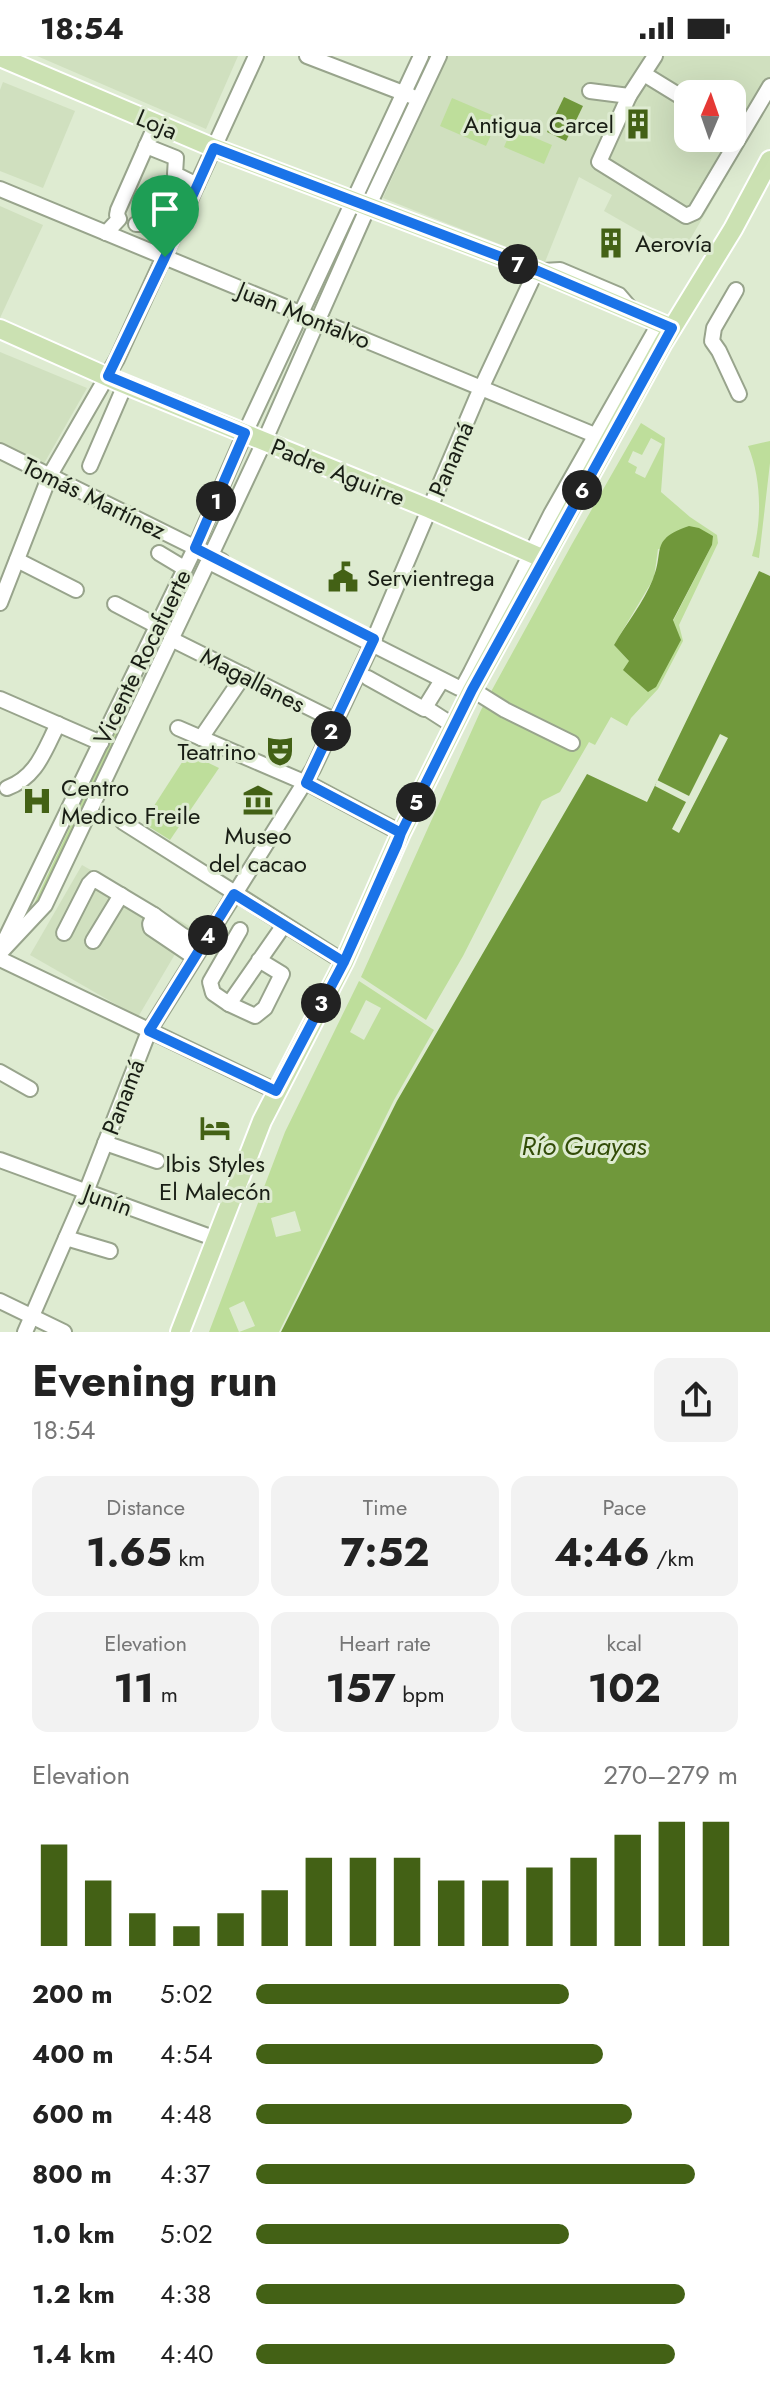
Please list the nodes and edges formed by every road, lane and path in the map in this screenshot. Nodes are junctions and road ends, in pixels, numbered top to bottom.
1 (256, 56) edge
2 (307, 56) edge
3 (421, 56) edge
4 (439, 56) edge
5 (655, 56) edge
6 (1, 59) edge
7 (644, 74) junction
8 (770, 86) edge
9 (590, 91) dead end
10 (674, 92) edge
11 (403, 93) junction
12 (629, 96) junction
13 (419, 99) junction
14 (156, 124) junction
15 (186, 137) junction
16 (146, 146) junction
17 (214, 148) junction
18 (176, 158) junction
19 (770, 160) edge
20 (176, 176) junction
21 (197, 185) junction
22 (0, 189) edge
23 (360, 204) junction
24 (160, 215) junction
25 (119, 219) junction
26 (136, 224) junction
27 (179, 225) junction
28 (106, 233) junction
29 (133, 244) junction
30 (165, 257) junction
31 (537, 271) junction
32 (736, 290) dead end
33 (300, 313) junction
34 (318, 321) junction
35 (672, 328) junction
36 (0, 329) edge
37 (116, 381) junction
38 (482, 388) junction
39 (739, 394) dead end
40 (245, 433) junction
41 (602, 438) junction
42 (264, 442) junction
43 (0, 451) edge
44 (90, 466) dead end
45 (50, 475) junction
46 (430, 509) junction
47 (195, 548) junction
48 (159, 553) dead end
49 (211, 555) junction
50 (538, 556) junction
51 (17, 560) junction
52 (184, 568) junction
53 (76, 590) dead end
54 (1, 596) edge
55 (115, 604) dead end
56 (157, 626) junction
57 (171, 639) junction
58 (373, 641) junction
59 (244, 675) junction
60 (368, 678) dead end
61 (442, 680) junction
62 (468, 688) junction
63 (0, 699) edge
64 (426, 708) junction
65 (336, 721) junction
66 (58, 724) junction
67 (454, 726) junction
68 (178, 728) dead end
69 (201, 738) junction
70 (101, 743) junction
71 (572, 743) dead end
72 (306, 783) junction
73 (7, 788) dead end
74 (123, 822) dead end
75 (401, 833) junction
76 (234, 894) junction
77 (121, 895) junction
78 (284, 925) junction
79 (240, 930) dead end
80 (64, 933) dead end
81 (93, 941) dead end
82 (198, 951) junction
83 (0, 954) edge
84 (259, 960) junction
85 (344, 962) junction
86 (229, 1004) junction
87 (149, 1031) junction
88 (0, 1072) edge
89 (30, 1089) dead end
90 (276, 1091) junction
91 (105, 1143) junction
92 (0, 1160) edge
93 (157, 1161) dead end
94 (86, 1192) junction
95 (66, 1238) junction
96 (216, 1239) junction
97 (110, 1251) dead end
98 (0, 1301) edge
99 (32, 1316) junction
100 (25, 1332) edge
101 (64, 1332) edge
102 (180, 1332) edge

1 - 17 street
2 - 11 street
3 - 11 street, Vicente Rocafuerte
4 - 13 street, Vicente Rocafuerte
5 - 7 street
6 - 14 main road, Loja
7 - 10 street
7 - 12 street
8 - 12 street
9 - 12 street
11 - 13 street
11 - 23 street, Vicente Rocafuerte
13 - 23 street, Vicente Rocafuerte
14 - 15 main road, Loja
14 - 16 street
15 - 17 main road, Loja
15 - 18 street
16 - 18 street
16 - 25 street
17 - 21 street
17 - 23 main road, Loja
18 - 20 street
19 - 35 main road
20 - 21 street
20 - 24 street
21 - 27 street
22 - 28 street, Juan Montalvo
23 - 31 main road, Loja
23 - 33 street, Vicente Rocafuerte
23 - 34 street, Vicente Rocafuerte
24 - 26 street
24 - 27 street
25 - 26 street
25 - 28 street
26 - 29 street
27 - 30 street
28 - 29 street, Juan Montalvo
29 - 30 street, Juan Montalvo
30 - 33 street, Juan Montalvo
30 - 37 street
31 - 35 main road, Loja
31 - 38 street, Panamá
32 - 39 street
33 - 34 street, Juan Montalvo
33 - 40 street, Vicente Rocafuerte
34 - 38 street, Juan Montalvo
34 - 42 street, Vicente Rocafuerte
35 - 41 main road
36 - 37 main road, Padre Aguirre
37 - 40 main road, Padre Aguirre
37 - 44 street
37 - 45 street
38 - 41 street, Juan Montalvo
38 - 46 street, Panamá
40 - 42 main road, Padre Aguirre
40 - 47 street, Vicente Rocafuerte
41 - 50 main road
42 - 46 main road, Padre Aguirre
42 - 49 street, Vicente Rocafuerte
43 - 45 street, Tomás Martínez
45 - 47 street, Tomás Martínez
45 - 51 street
46 - 50 main road, Padre Aguirre
46 - 58 street, Panamá
47 - 49 street, Tomás Martínez
47 - 52 street, Vicente Rocafuerte
48 - 52 street
49 - 58 street, Tomás Martínez
50 - 62 main road
51 - 53 street
51 - 54 street
52 - 56 street, Vicente Rocafuerte
55 - 56 street
56 - 70 street, Vicente Rocafuerte
57 - 58 street
57 - 59 street, Magallanes
57 - 83 street
58 - 61 street
58 - 62 street, Tomás Martínez
58 - 65 street, Panamá
59 - 65 street, Magallanes
59 - 69 street
60 - 64 street
61 - 62 street
61 - 64 street
62 - 67 main road
62 - 71 street, Tomás Martínez
63 - 66 street
64 - 67 street
65 - 72 street, Panamá
66 - 70 street
66 - 73 street
67 - 75 main road
68 - 69 street
69 - 72 street
70 - 83 street, Vicente Rocafuerte
72 - 75 street
72 - 76 street, Panamá
74 - 76 street
75 - 85 main road
76 - 78 street
76 - 82 street, Panamá
77 - 80 street
77 - 81 street
77 - 82 street
78 - 84 street
78 - 85 street
79 - 86 street
82 - 87 street, Panamá
83 - 87 street
84 - 86 street
84 - 86 street
85 - 90 main road
87 - 90 street
87 - 91 street, Panamá
88 - 89 street
90 - 96 main road
91 - 93 street
91 - 94 street, Panamá
92 - 94 street, Junín
94 - 95 street, Panamá
94 - 96 street, Junín
95 - 97 street
95 - 99 street, Panamá
96 - 102 main road
98 - 99 street
99 - 100 street, Panamá
99 - 101 street

